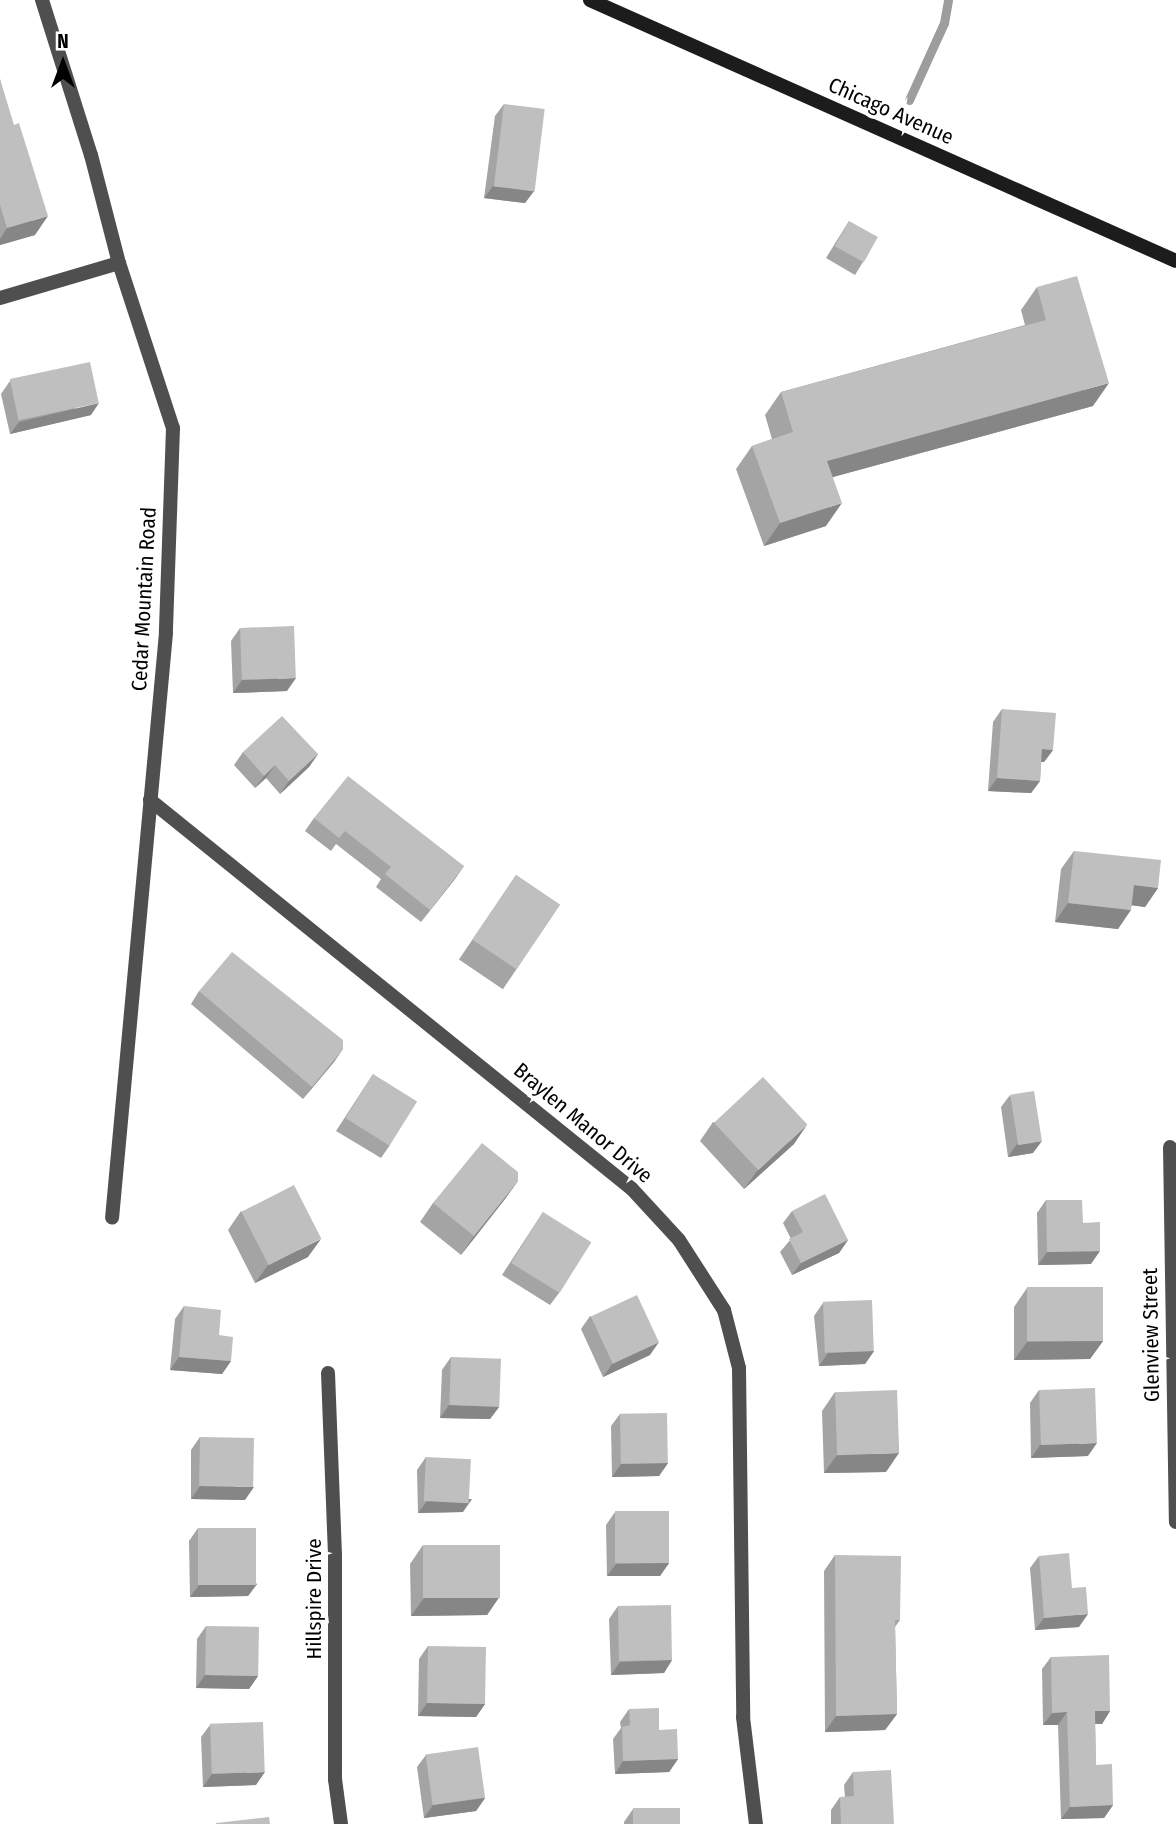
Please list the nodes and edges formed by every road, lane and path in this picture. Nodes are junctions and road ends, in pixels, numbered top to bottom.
1 (42, 0) edge
2 (590, 0) edge
3 (1176, 261) edge
4 (118, 263) junction
5 (0, 298) edge
6 (150, 800) junction
7 (1170, 1147) dead end
8 (112, 1218) dead end
9 (328, 1373) dead end
10 (1176, 1522) edge
11 (341, 1824) edge
12 (756, 1824) edge

1 - 4 street, Cedar Mountain Road
2 - 3 street, Chicago Avenue
4 - 5 street
4 - 6 street, Cedar Mountain Road
6 - 8 street, Cedar Mountain Road
6 - 12 street, Braylen Manor Drive
7 - 10 street, Glenview Street
9 - 11 street, Hillspire Drive

